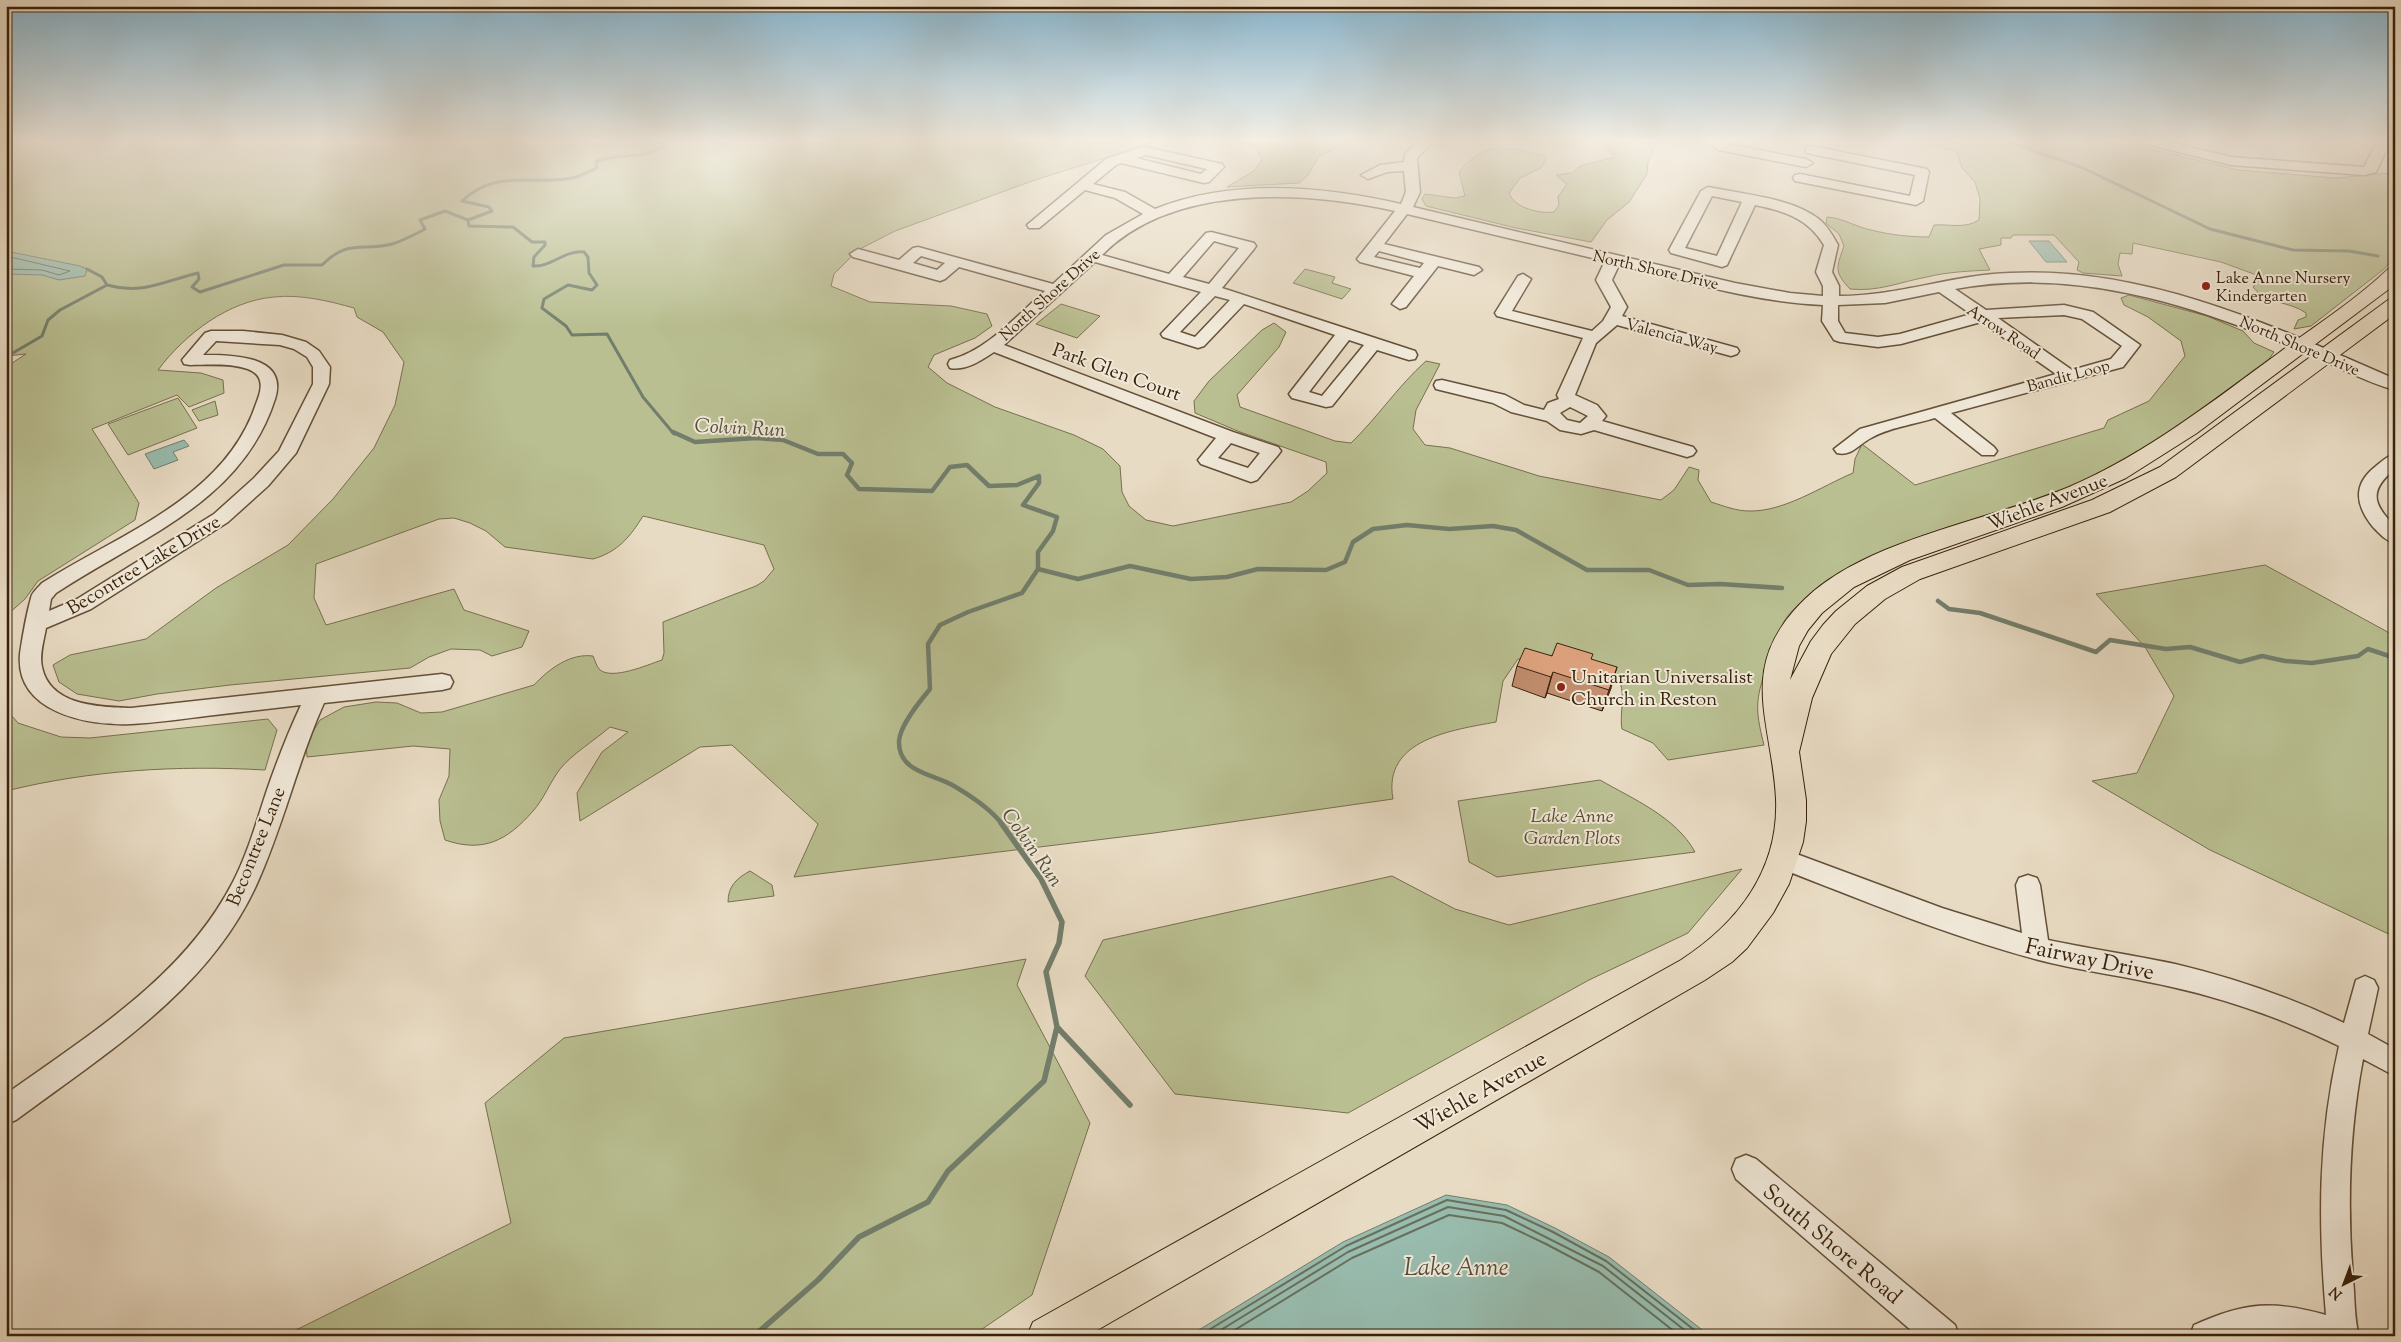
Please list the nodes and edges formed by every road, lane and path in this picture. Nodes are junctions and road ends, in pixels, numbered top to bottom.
1 (1061, 203) edge
2 (1133, 203) edge
3 (1197, 203) edge
4 (1371, 203) edge
5 (1409, 203) edge
6 (1702, 203) edge
7 (1749, 203) edge
8 (1764, 203) edge
9 (1789, 203) edge
10 (1787, 207) junction
11 (1403, 209) junction
12 (1155, 215) junction
13 (1034, 226) dead end
14 (1376, 246) junction
15 (858, 254) dead end
16 (1092, 257) junction
17 (1614, 259) junction
18 (1434, 261) junction
19 (1474, 270) dead end
20 (2395, 273) edge
21 (1424, 274) junction
22 (1173, 279) junction
23 (1523, 279) dead end
24 (1940, 286) junction
25 (1055, 288) junction
26 (1212, 290) junction
27 (1241, 298) junction
28 (1831, 301) junction
29 (1400, 304) dead end
30 (2395, 304) edge
31 (1981, 316) junction
32 (1613, 320) junction
33 (1345, 334) junction
34 (1593, 336) junction
35 (1374, 343) junction
36 (992, 346) junction
37 (2314, 350) junction
38 (1730, 352) dead end
39 (1409, 355) dead end
40 (956, 364) dead end
41 (2068, 376) junction
42 (1442, 385) dead end
43 (2395, 385) edge
44 (1569, 401) junction
45 (1938, 412) junction
46 (1552, 416) junction
47 (1594, 424) junction
48 (1227, 436) dead end
49 (1843, 449) dead end
50 (1687, 451) dead end
51 (1988, 451) dead end
52 (2395, 460) edge
53 (2395, 537) edge
54 (37, 624) junction
55 (442, 682) dead end
56 (316, 696) junction
57 (1783, 859) junction
58 (2028, 885) dead end
59 (2036, 948) junction
60 (2365, 988) dead end
61 (2353, 1040) junction
62 (2395, 1063) edge
63 (6, 1111) edge
64 (1746, 1169) dead end
65 (1048, 1336) edge
66 (1944, 1336) edge
67 (2205, 1336) edge
68 (2344, 1336) edge

1 - 13 street
2 - 12 street
3 - 12 street, North Shore Drive
4 - 11 street, North Shore Drive
5 - 11 street
6 - 7 street
8 - 10 street
9 - 10 street
10 - 28 street, Bandit Loop
11 - 14 street
11 - 17 street, North Shore Drive
12 - 16 street, North Shore Drive
14 - 18 street
14 - 21 street
15 - 25 street
16 - 22 street
16 - 25 street, North Shore Drive
17 - 28 street, North Shore Drive
17 - 32 street, Valencia Way
18 - 19 street
18 - 21 street
20 - 37 main road, Wiehle Avenue
21 - 29 street
22 - 26 street
22 - 26 street
23 - 34 street
24 - 28 street, North Shore Drive
24 - 31 street, Arrow Road
24 - 37 street, North Shore Drive
25 - 36 street, North Shore Drive
26 - 27 street
26 - 27 street
27 - 33 street
28 - 31 street, Bandit Loop
30 - 37 main road, Wiehle Avenue
31 - 41 street, Arrow Road
31 - 41 street, Bandit Loop
32 - 34 street, Valencia Way
32 - 38 street, Valencia Way
33 - 35 street
33 - 35 street
34 - 44 street, Valencia Way
35 - 39 street
36 - 40 street, North Shore Drive
36 - 48 street, Park Glen Court
37 - 43 street, North Shore Drive
37 - 57 main road, Wiehle Avenue
41 - 45 street, Bandit Loop
42 - 46 street
44 - 46 street
44 - 47 street
45 - 49 street, Bandit Loop
45 - 51 street
46 - 47 street
47 - 50 street
52 - 53 street
54 - 54 street, Becontree Lake Drive
54 - 56 street, Becontree Lake Drive
55 - 56 street, Becontree Lake Drive
56 - 63 street, Becontree Lane
57 - 59 street, Fairway Drive
57 - 65 main road, Wiehle Avenue
58 - 59 street
59 - 61 street, Fairway Drive
60 - 61 street
61 - 62 street, Fairway Drive
61 - 68 street
64 - 66 street, South Shore Road
67 - 68 street

